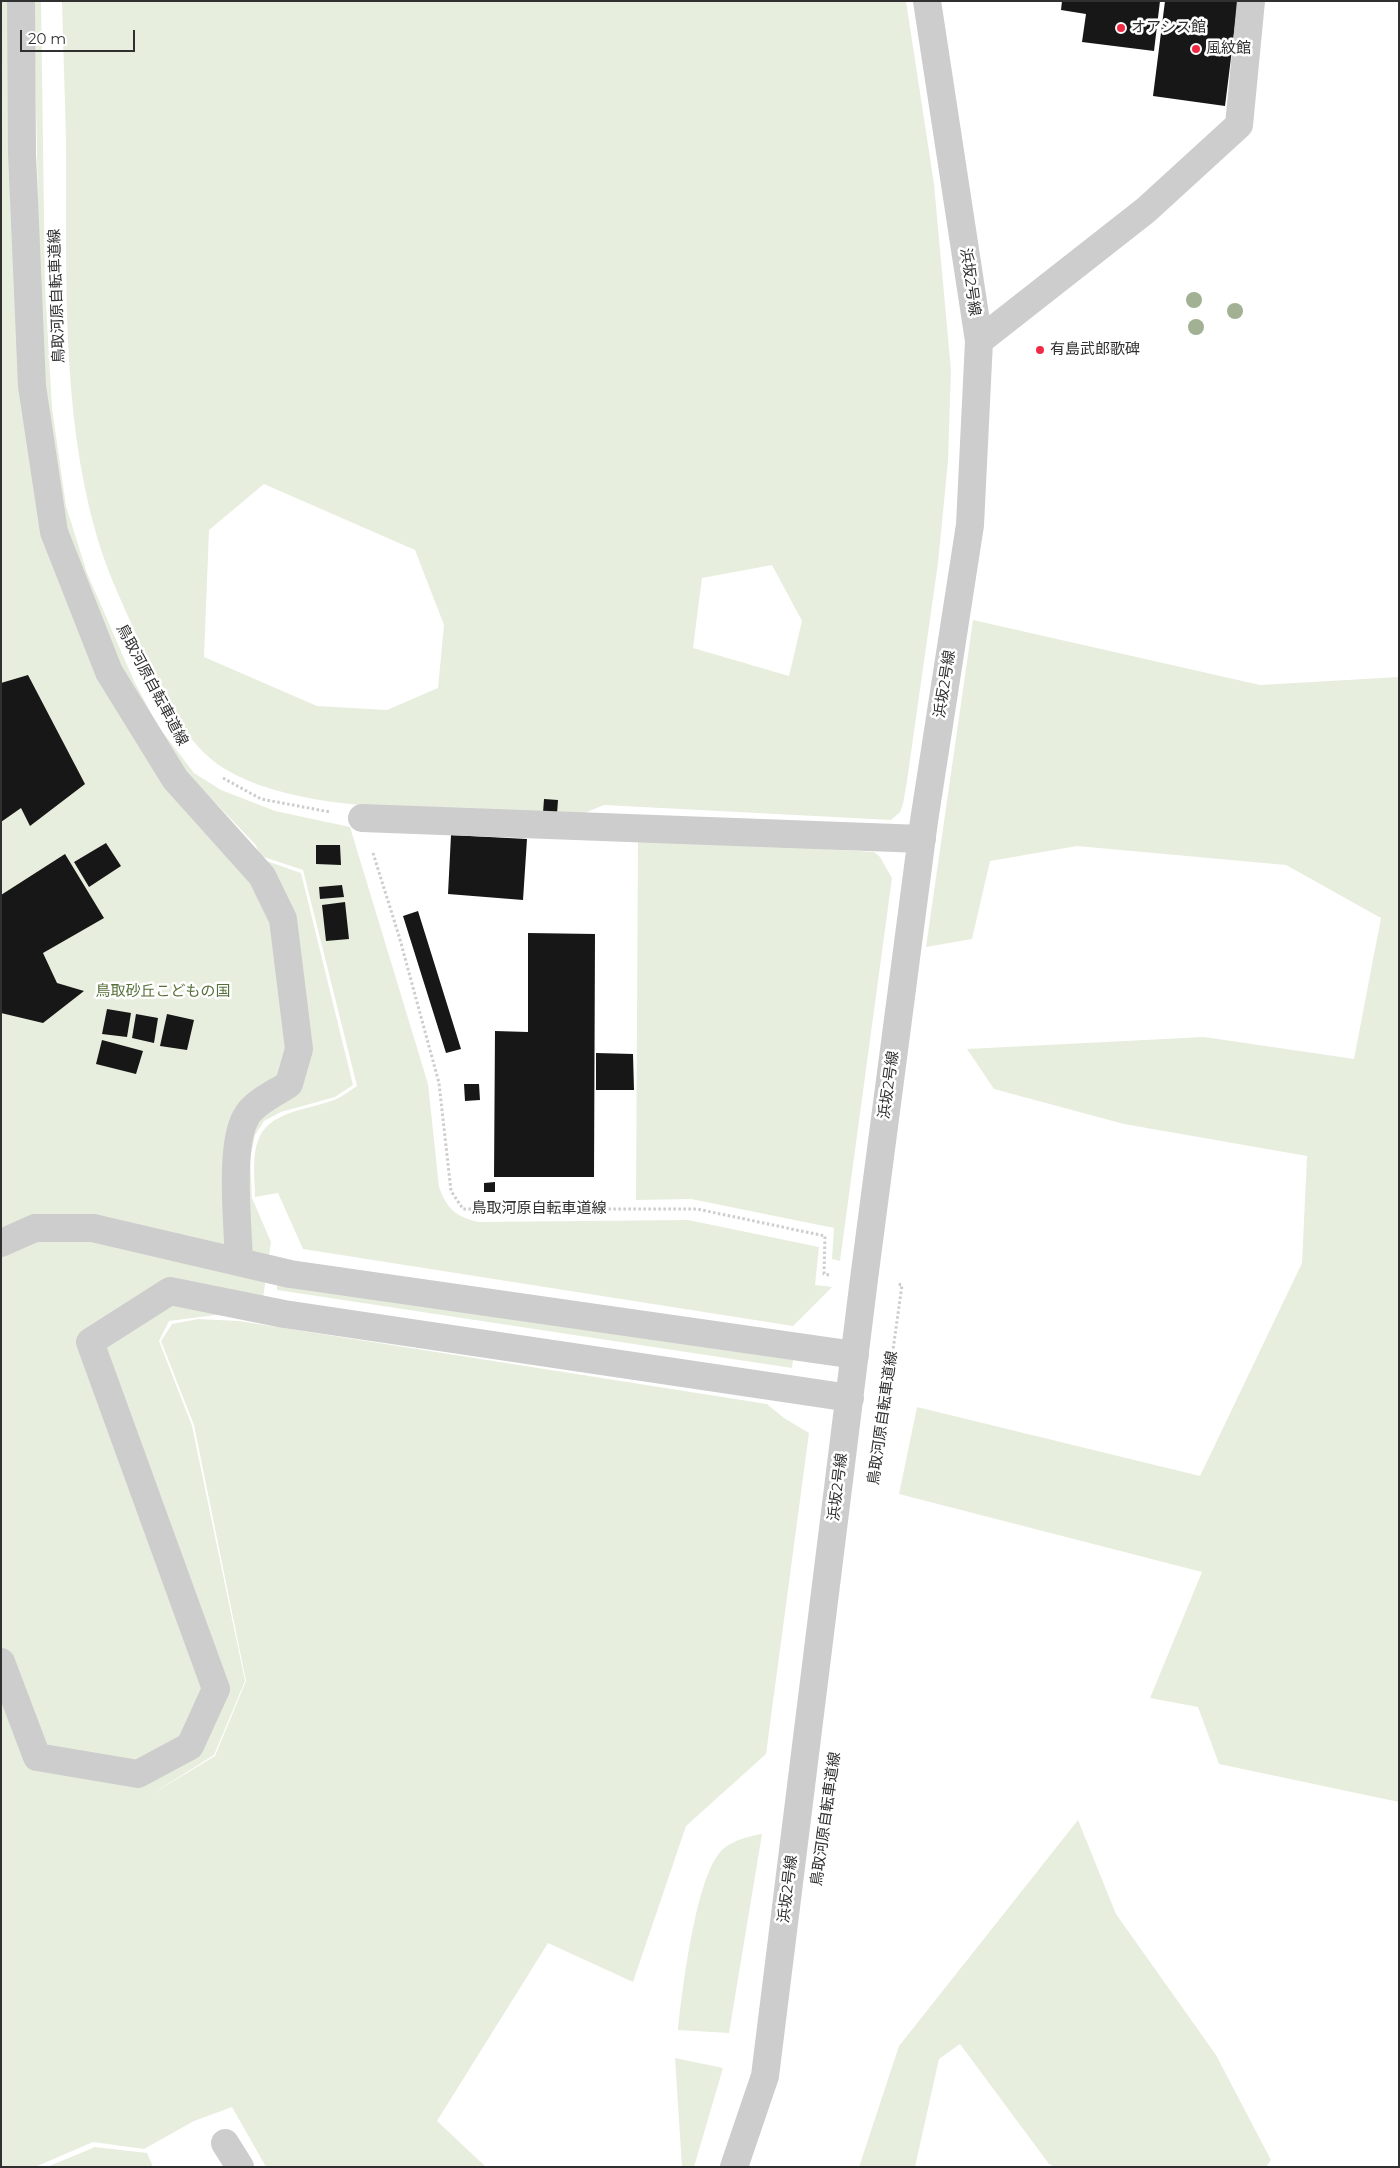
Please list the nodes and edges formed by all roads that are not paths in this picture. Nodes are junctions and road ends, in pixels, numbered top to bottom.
1 (21, 1) edge
2 (927, 1) edge
3 (1251, 1) edge
4 (979, 341) junction
5 (362, 818) road end
6 (922, 839) junction
7 (1, 1243) edge
8 (239, 1262) junction
9 (855, 1355) junction
10 (850, 1398) junction
11 (1, 1662) edge
12 (225, 2143) dead end
13 (240, 2167) edge
14 (734, 2167) edge

1 - 8 street
2 - 4 street, 浜坂2号線
3 - 4 street
4 - 6 street, 浜坂2号線
5 - 6 street
6 - 9 street, 浜坂2号線
7 - 8 street
8 - 9 street
9 - 10 street, 浜坂2号線
10 - 11 street
10 - 14 street, 浜坂2号線
12 - 13 street

